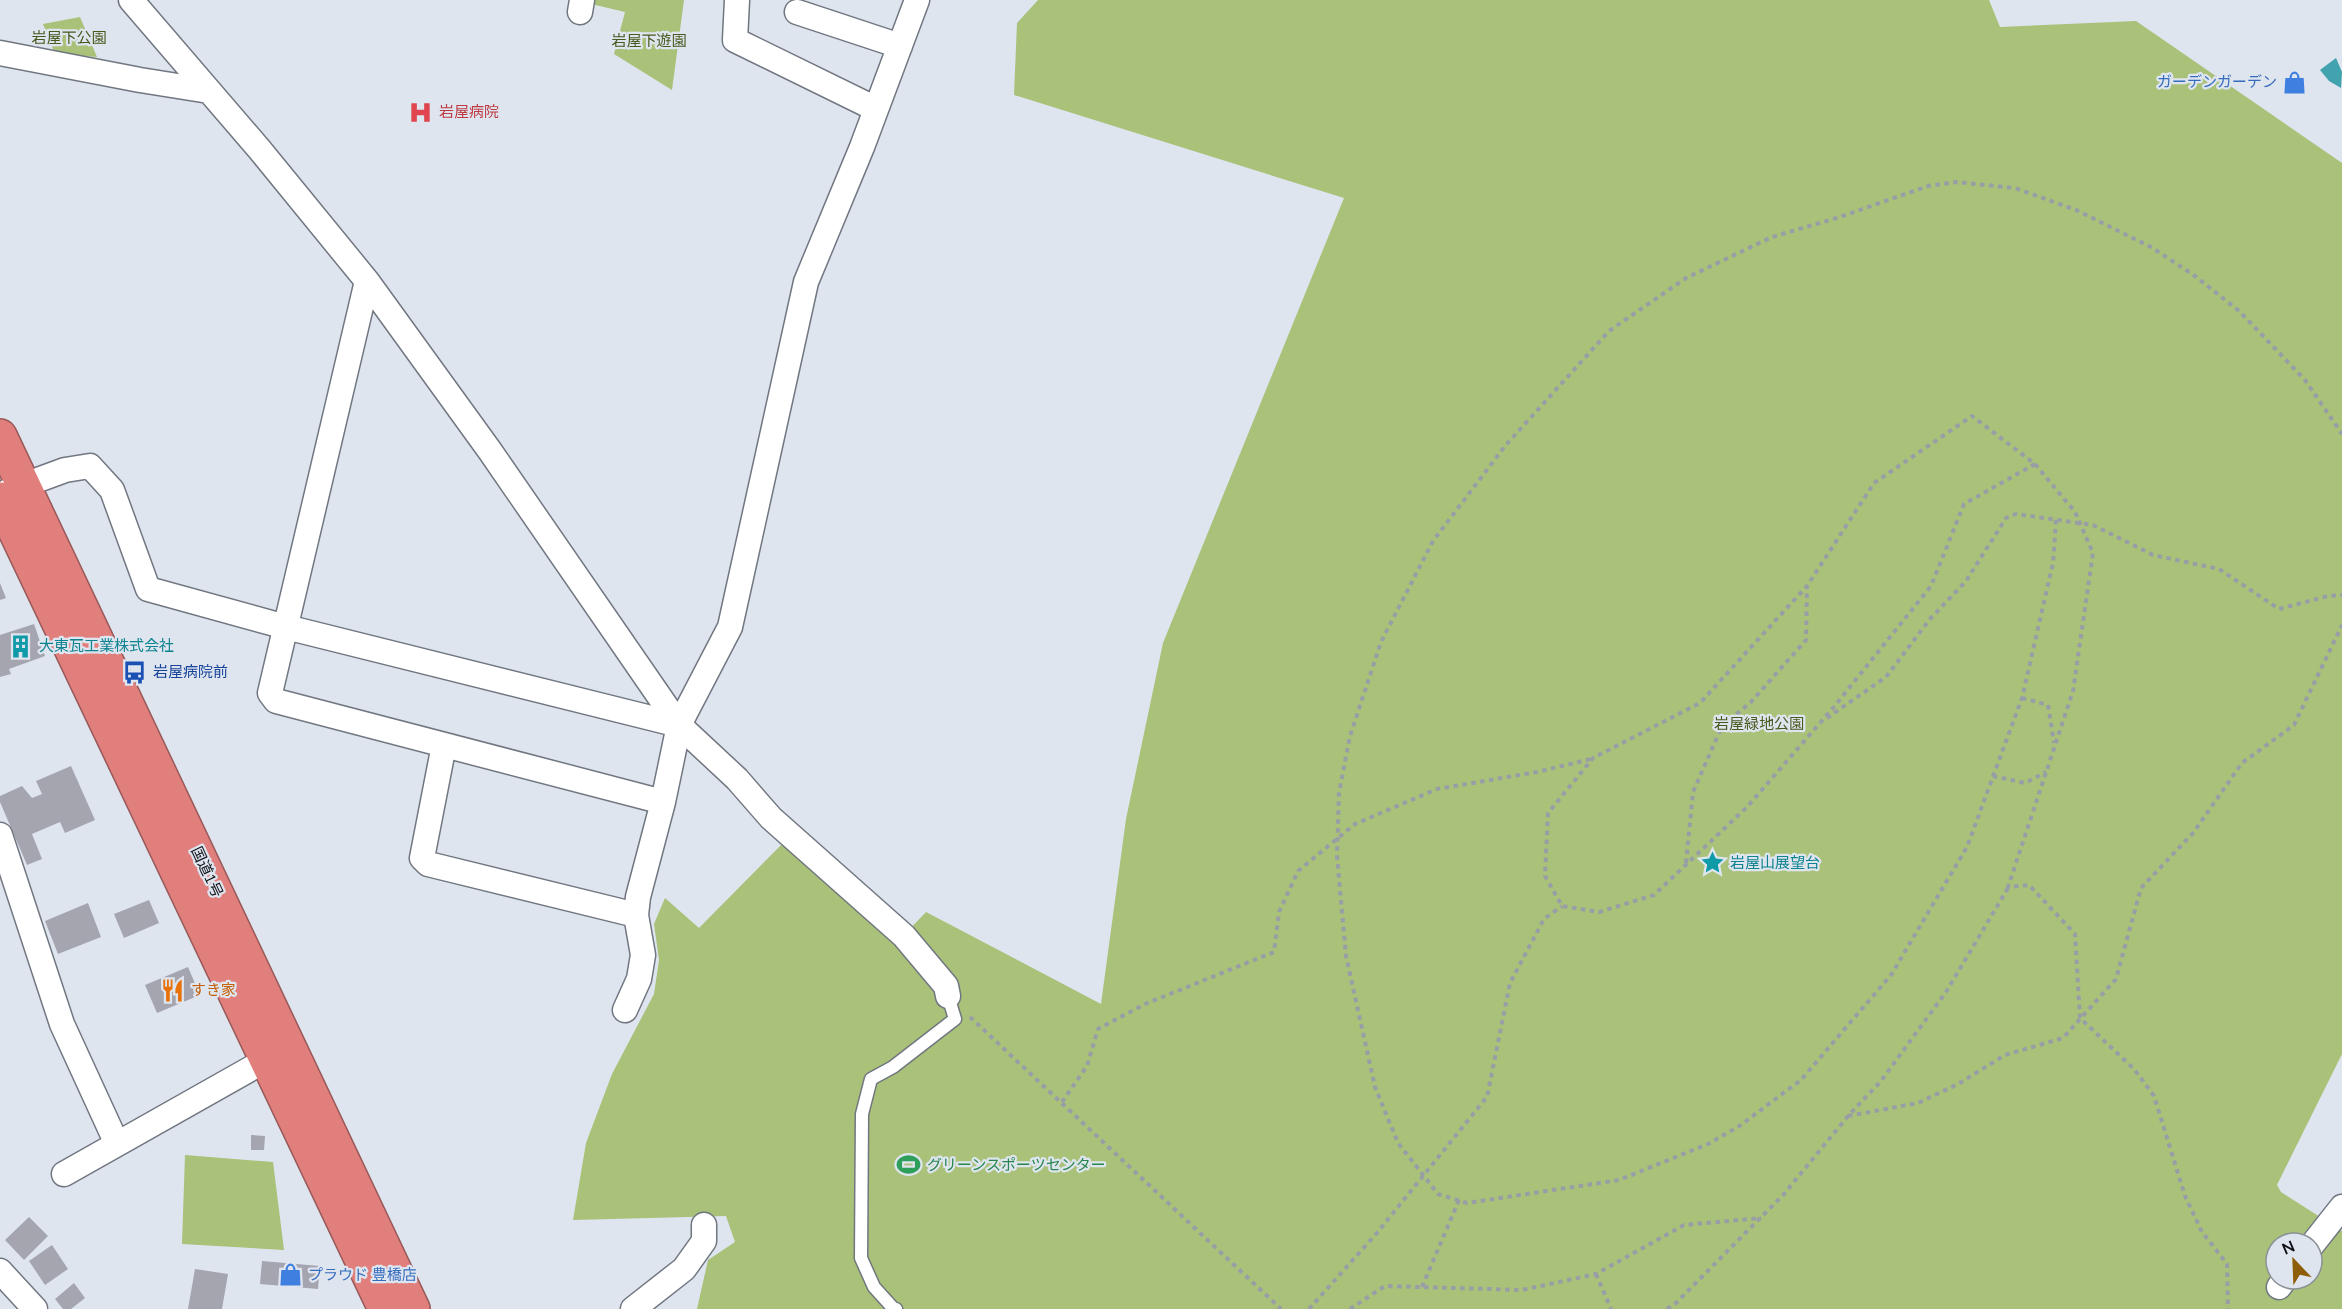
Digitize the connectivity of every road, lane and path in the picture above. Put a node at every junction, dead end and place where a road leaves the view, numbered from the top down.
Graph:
1 (131, 0) edge
2 (737, 0) edge
3 (917, 0) edge
4 (797, 12) dead end
5 (900, 46) junction
6 (0, 53) edge
7 (208, 91) junction
8 (876, 109) junction
9 (367, 281) junction
10 (2342, 434) edge
11 (0, 436) edge
12 (2035, 464) junction
13 (8, 493) edge
14 (2056, 520) junction
15 (2080, 523) junction
16 (1807, 586) junction
17 (2342, 595) edge
18 (2342, 625) edge
19 (286, 627) junction
20 (2022, 698) junction
21 (1820, 723) junction
22 (679, 725) junction
23 (444, 745) junction
24 (2055, 746) junction
25 (1593, 758) junction
26 (2046, 771) junction
27 (1994, 776) junction
28 (663, 802) junction
29 (0, 835) edge
30 (1337, 839) junction
31 (1686, 864) junction
32 (2032, 882) dead end
33 (2008, 887) junction
34 (1562, 906) junction
35 (636, 915) junction
36 (948, 996) junction
37 (625, 1010) dead end
38 (2080, 1018) junction
39 (266, 1060) junction
40 (1062, 1102) junction
41 (1848, 1116) junction
42 (117, 1144) junction
43 (64, 1174) dead end
44 (1422, 1174) junction
45 (1459, 1200) junction
46 (2342, 1207) edge
47 (1761, 1218) junction
48 (704, 1225) dead end
49 (2323, 1231) edge
50 (0, 1271) edge
51 (1596, 1274) junction
52 (1422, 1287) junction
53 (31, 1307) edge
54 (386, 1309) edge
55 (413, 1309) edge
56 (633, 1309) edge
57 (896, 1309) edge
58 (1281, 1309) edge
59 (1309, 1309) edge
60 (1350, 1309) edge
61 (1611, 1309) edge
62 (1667, 1309) edge
63 (2228, 1309) edge

1 - 7 street
2 - 8 street
3 - 5 street
4 - 5 street
5 - 8 street
6 - 7 street
7 - 9 street
8 - 22 street
9 - 19 street
9 - 22 street
10 - 30 path
11 - 13 highway, 国道1号
12 - 15 path
12 - 16 path
12 - 21 path
13 - 19 street
13 - 39 highway, 国道1号
13 - 55 highway, 国道1号
14 - 15 path
14 - 20 path
14 - 21 path
15 - 17 path
15 - 24 path
16 - 25 path
16 - 31 path
18 - 38 path
19 - 22 street
19 - 23 street
20 - 24 path
20 - 27 path
21 - 31 path
22 - 28 street
22 - 36 street
23 - 28 street
23 - 35 street
24 - 26 path
25 - 30 path
25 - 34 path
26 - 27 path
26 - 33 path
27 - 45 path
28 - 35 street
29 - 42 street
30 - 40 path
30 - 44 path
31 - 34 path
32 - 33 path
33 - 38 path
33 - 41 path
34 - 44 path
35 - 37 street
36 - 40 path
36 - 57 lane
38 - 41 path
38 - 63 path
39 - 42 street
39 - 54 highway, 国道1号
40 - 58 path
41 - 47 path
42 - 43 street
44 - 45 path
44 - 59 path
45 - 52 path
46 - 49 street
47 - 51 path
47 - 62 path
48 - 56 street
50 - 53 street
51 - 52 path
51 - 61 path
52 - 60 path

